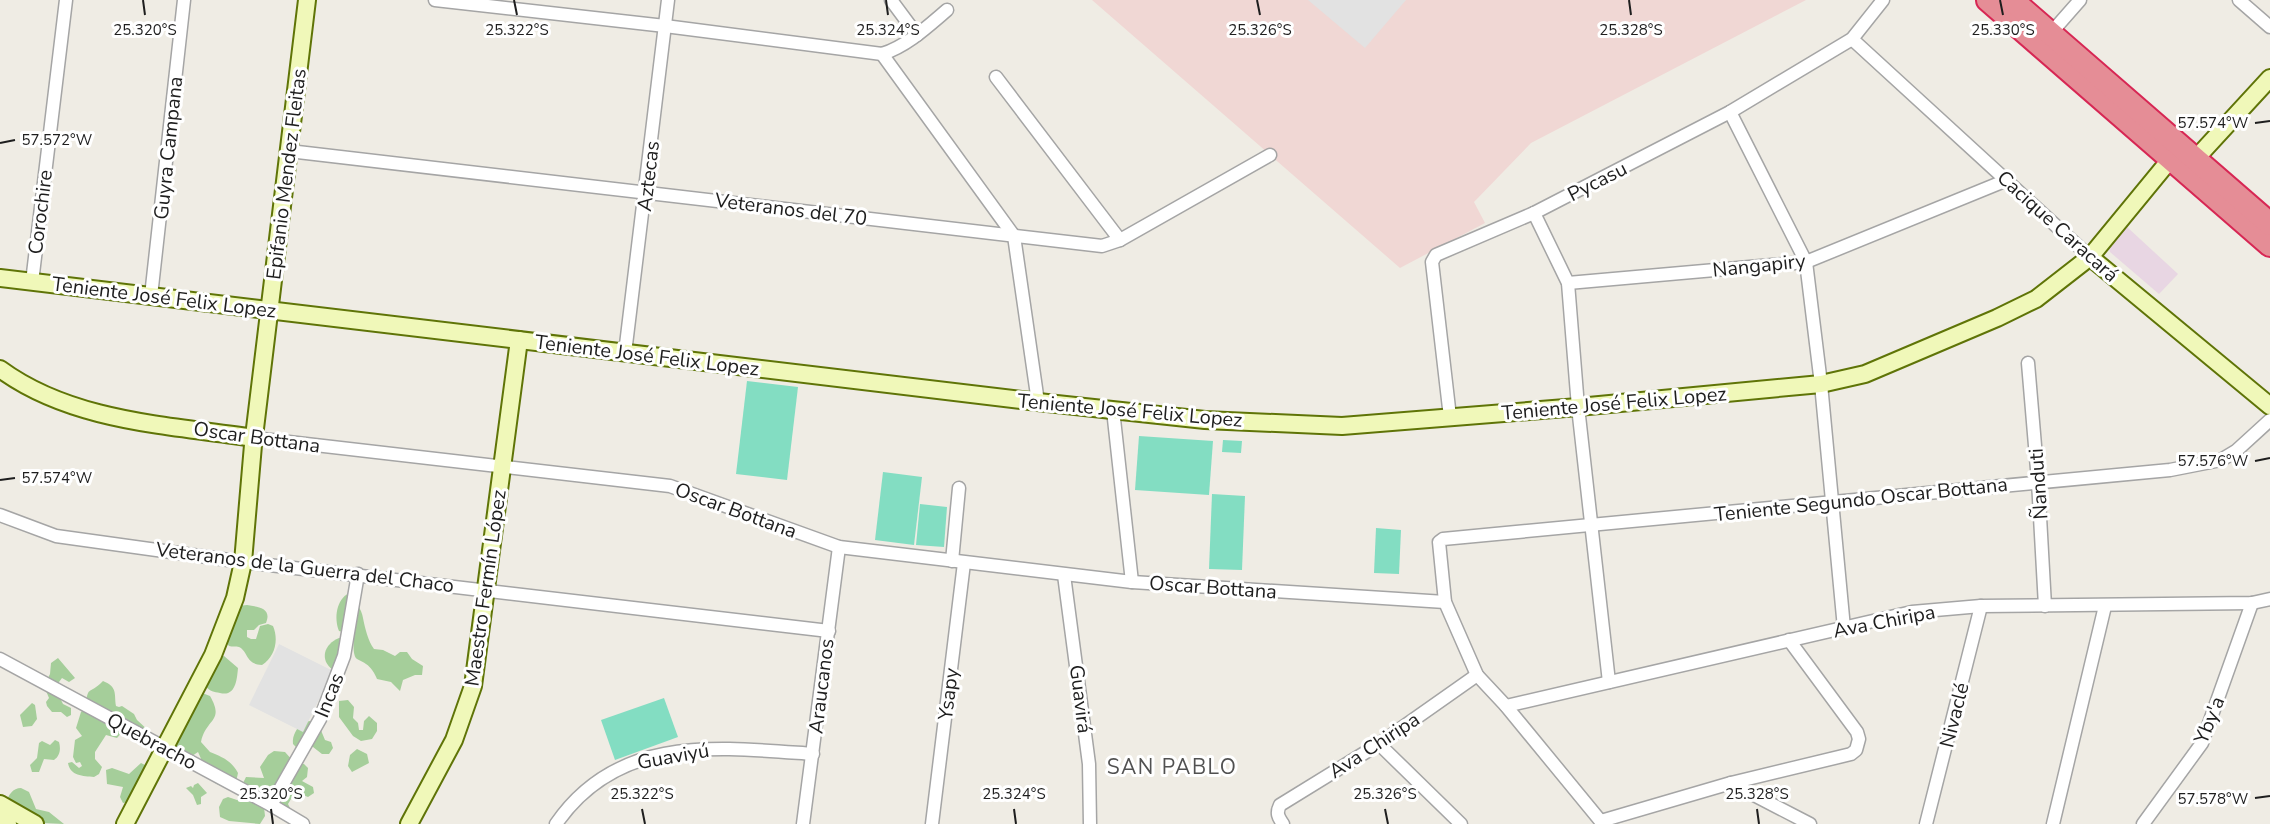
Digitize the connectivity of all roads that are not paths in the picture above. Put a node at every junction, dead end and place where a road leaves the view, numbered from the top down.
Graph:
1 (66, 0) edge
2 (184, 0) edge
3 (307, 0) edge
4 (435, 0) edge
5 (668, 0) edge
6 (891, 0) edge
7 (1883, 0) edge
8 (1988, 0) edge
9 (2080, 0) edge
10 (2239, 0) edge
11 (2012, 3) edge
12 (947, 10) dead end
13 (665, 26) junction
14 (2270, 27) edge
15 (2051, 33) junction
16 (917, 35) junction
17 (1852, 39) junction
18 (882, 54) junction
19 (996, 77) dead end
20 (2270, 78) edge
21 (1731, 112) junction
22 (289, 151) junction
23 (1270, 155) dead end
24 (2183, 159) junction
25 (2007, 180) junction
26 (646, 191) junction
27 (1534, 213) junction
28 (2270, 224) edge
29 (1014, 236) junction
30 (1120, 240) junction
31 (2270, 245) edge
32 (2090, 257) junction
33 (1806, 262) junction
34 (0, 278) edge
35 (32, 282) junction
36 (1568, 282) junction
37 (151, 296) junction
38 (269, 309) junction
39 (519, 340) junction
40 (625, 353) junction
41 (2028, 363) dead end
42 (0, 369) edge
43 (1821, 384) junction
44 (1038, 402) junction
45 (2270, 406) edge
46 (1578, 407) junction
47 (1113, 410) junction
48 (1450, 417) junction
49 (2270, 420) edge
50 (254, 438) junction
51 (502, 467) junction
52 (2038, 481) junction
53 (959, 488) dead end
54 (1832, 502) junction
55 (1, 518) edge
56 (1592, 524) junction
57 (839, 548) junction
58 (243, 562) junction
59 (958, 562) junction
60 (358, 574) junction
61 (1064, 575) junction
62 (1132, 582) junction
63 (487, 589) junction
64 (2270, 599) edge
65 (1445, 602) junction
66 (2252, 603) junction
67 (1981, 606) junction
68 (2045, 606) junction
69 (2105, 606) junction
70 (1844, 628) junction
71 (829, 631) junction
72 (1789, 640) junction
73 (0, 659) edge
74 (1477, 675) junction
75 (1609, 682) junction
76 (1506, 706) junction
77 (1379, 744) junction
78 (163, 748) junction
79 (813, 754) junction
80 (1731, 783) junction
81 (0, 804) edge
82 (271, 805) junction
83 (0, 819) edge
84 (1280, 821) edge
85 (1602, 823) edge
86 (9, 824) edge
87 (35, 824) edge
88 (125, 824) edge
89 (303, 824) edge
90 (409, 824) edge
91 (556, 824) edge
92 (803, 824) edge
93 (932, 824) edge
94 (1090, 824) edge
95 (1461, 824) edge
96 (1810, 824) edge
97 (1926, 824) edge
98 (2054, 824) edge
99 (2144, 824) edge

1 - 35 street, Corochire
2 - 37 street, Guyra Campana
3 - 22 main road, Epifanio Mendez Fleitas
4 - 13 street
5 - 13 street, Aztecas
6 - 16 street
7 - 17 street, Pycasu
8 - 24 highway
9 - 15 street
10 - 14 street
11 - 15 highway
12 - 16 street
13 - 18 street
13 - 26 street, Aztecas
15 - 24 highway
16 - 18 street
17 - 21 street, Pycasu
17 - 25 street, Cacique Caracará
18 - 29 street
19 - 30 street
20 - 24 main road, Teniente José Felix Lopez
21 - 27 street, Pycasu
21 - 33 street
22 - 26 street, Veteranos del 70
22 - 38 main road, Epifanio Mendez Fleitas
23 - 30 street, Veteranos del 70
24 - 28 highway
24 - 31 highway
24 - 32 main road, Teniente José Felix Lopez
25 - 32 street, Cacique Caracará
25 - 33 street, Nangapiry
26 - 29 street, Veteranos del 70
26 - 40 street, Aztecas
27 - 36 street
27 - 48 street, Pycasu
29 - 30 street, Veteranos del 70
29 - 44 street
32 - 43 main road, Teniente José Felix Lopez
32 - 45 main road, Cacique Caracará
33 - 36 street, Nangapiry
33 - 43 street
34 - 35 main road, Teniente José Felix Lopez
35 - 37 main road, Teniente José Felix Lopez
36 - 46 street
37 - 38 main road, Teniente José Felix Lopez
38 - 39 main road, Teniente José Felix Lopez
38 - 50 main road, Epifanio Mendez Fleitas
39 - 40 main road, Teniente José Felix Lopez
39 - 51 main road, Maestro Fermín López
40 - 44 main road, Teniente José Felix Lopez
41 - 52 street, Ñanduti
42 - 50 main road, Oscar Bottana
43 - 46 main road, Teniente José Felix Lopez
43 - 54 street
44 - 47 main road, Teniente José Felix Lopez
46 - 48 main road, Teniente José Felix Lopez
46 - 56 street
47 - 48 main road, Teniente José Felix Lopez
47 - 62 street
49 - 52 street, Teniente Segundo Oscar Bottana
50 - 51 street, Oscar Bottana
50 - 58 main road, Epifanio Mendez Fleitas
51 - 57 street, Oscar Bottana
51 - 63 main road, Maestro Fermín López
52 - 54 street, Teniente Segundo Oscar Bottana
52 - 68 street, Ñanduti
53 - 59 street, Ysapy
54 - 56 street, Teniente Segundo Oscar Bottana
54 - 70 street
55 - 58 street, Veteranos de la Guerra del Chaco
56 - 65 street, Teniente Segundo Oscar Bottana
56 - 75 street
57 - 59 street, Oscar Bottana
57 - 71 street, Araucanos
58 - 60 street, Veteranos de la Guerra del Chaco
58 - 78 main road, Epifanio Mendez Fleitas
59 - 61 street, Oscar Bottana
59 - 93 street, Ysapy
60 - 63 street, Veteranos de la Guerra del Chaco
60 - 82 street, Incas
61 - 62 street, Oscar Bottana
61 - 94 street, Guavirá
62 - 65 street, Oscar Bottana
63 - 71 street, Veteranos de la Guerra del Chaco
63 - 90 main road, Maestro Fermín López
64 - 66 street, Ava Chiripa
65 - 74 street
66 - 69 street, Ava Chiripa
66 - 99 street, Yby'a
67 - 68 street, Ava Chiripa
67 - 70 street, Ava Chiripa
67 - 97 street, Nivaclé
68 - 69 street, Ava Chiripa
69 - 98 street
70 - 72 street, Ava Chiripa
71 - 79 street, Araucanos
72 - 75 street, Ava Chiripa
72 - 80 street
73 - 78 street, Quebracho
74 - 76 street
74 - 77 street, Ava Chiripa
75 - 76 street, Ava Chiripa
76 - 85 street
77 - 84 street, Ava Chiripa
77 - 95 street
78 - 82 street, Quebracho
78 - 88 main road, Epifanio Mendez Fleitas
79 - 91 street, Guaviyú
79 - 92 street, Araucanos
80 - 85 street
80 - 96 street
81 - 87 main road
82 - 89 street, Quebracho
83 - 86 main road

